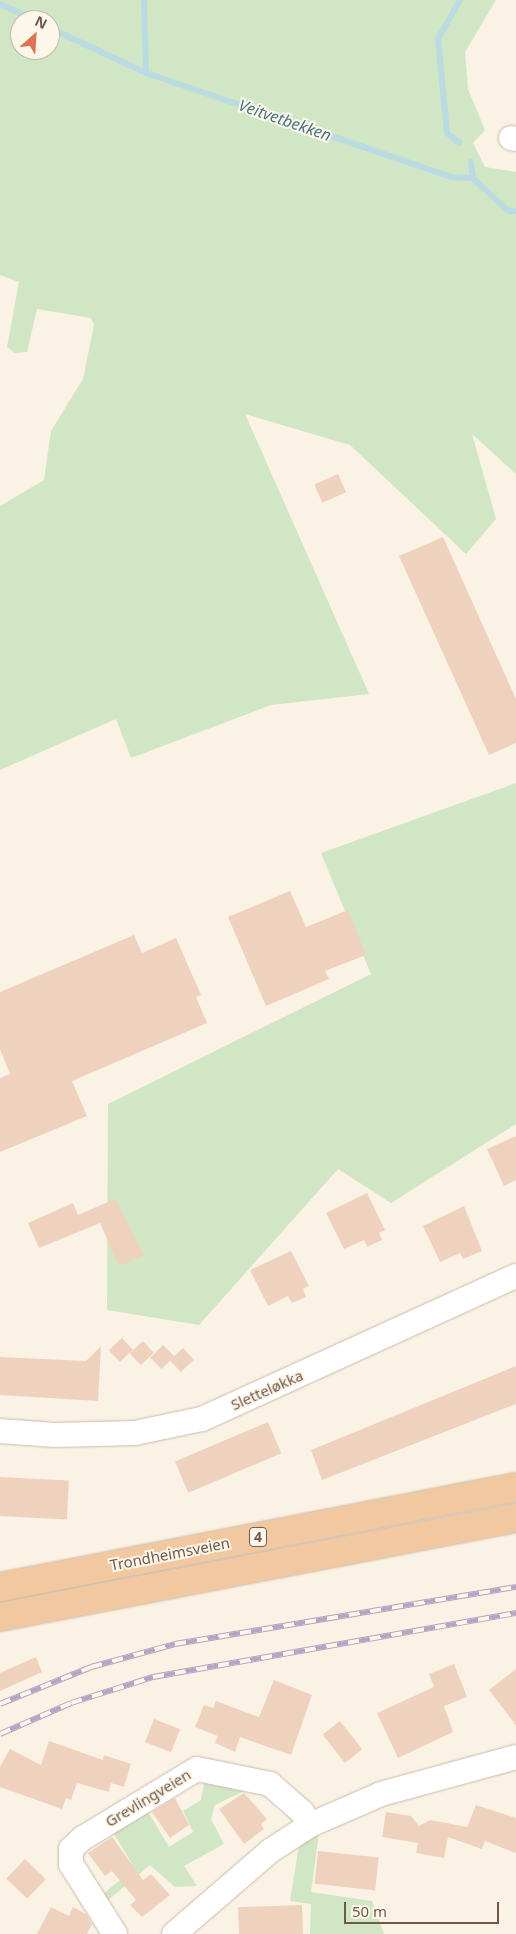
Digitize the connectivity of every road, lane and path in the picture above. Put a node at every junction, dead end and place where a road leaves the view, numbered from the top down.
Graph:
1 (516, 1276) edge
2 (0, 1431) edge
3 (516, 1487) edge
4 (516, 1518) edge
5 (0, 1587) edge
6 (0, 1617) edge
7 (516, 1757) edge
8 (310, 1825) junction
9 (115, 1934) edge
10 (174, 1934) edge

1 - 2 street, Sletteløkka
3 - 5 highway, Trondheimsveien / 4
4 - 6 highway, Trondheimsveien / 4
7 - 8 street
8 - 9 street, Grevlingveien
8 - 10 street

